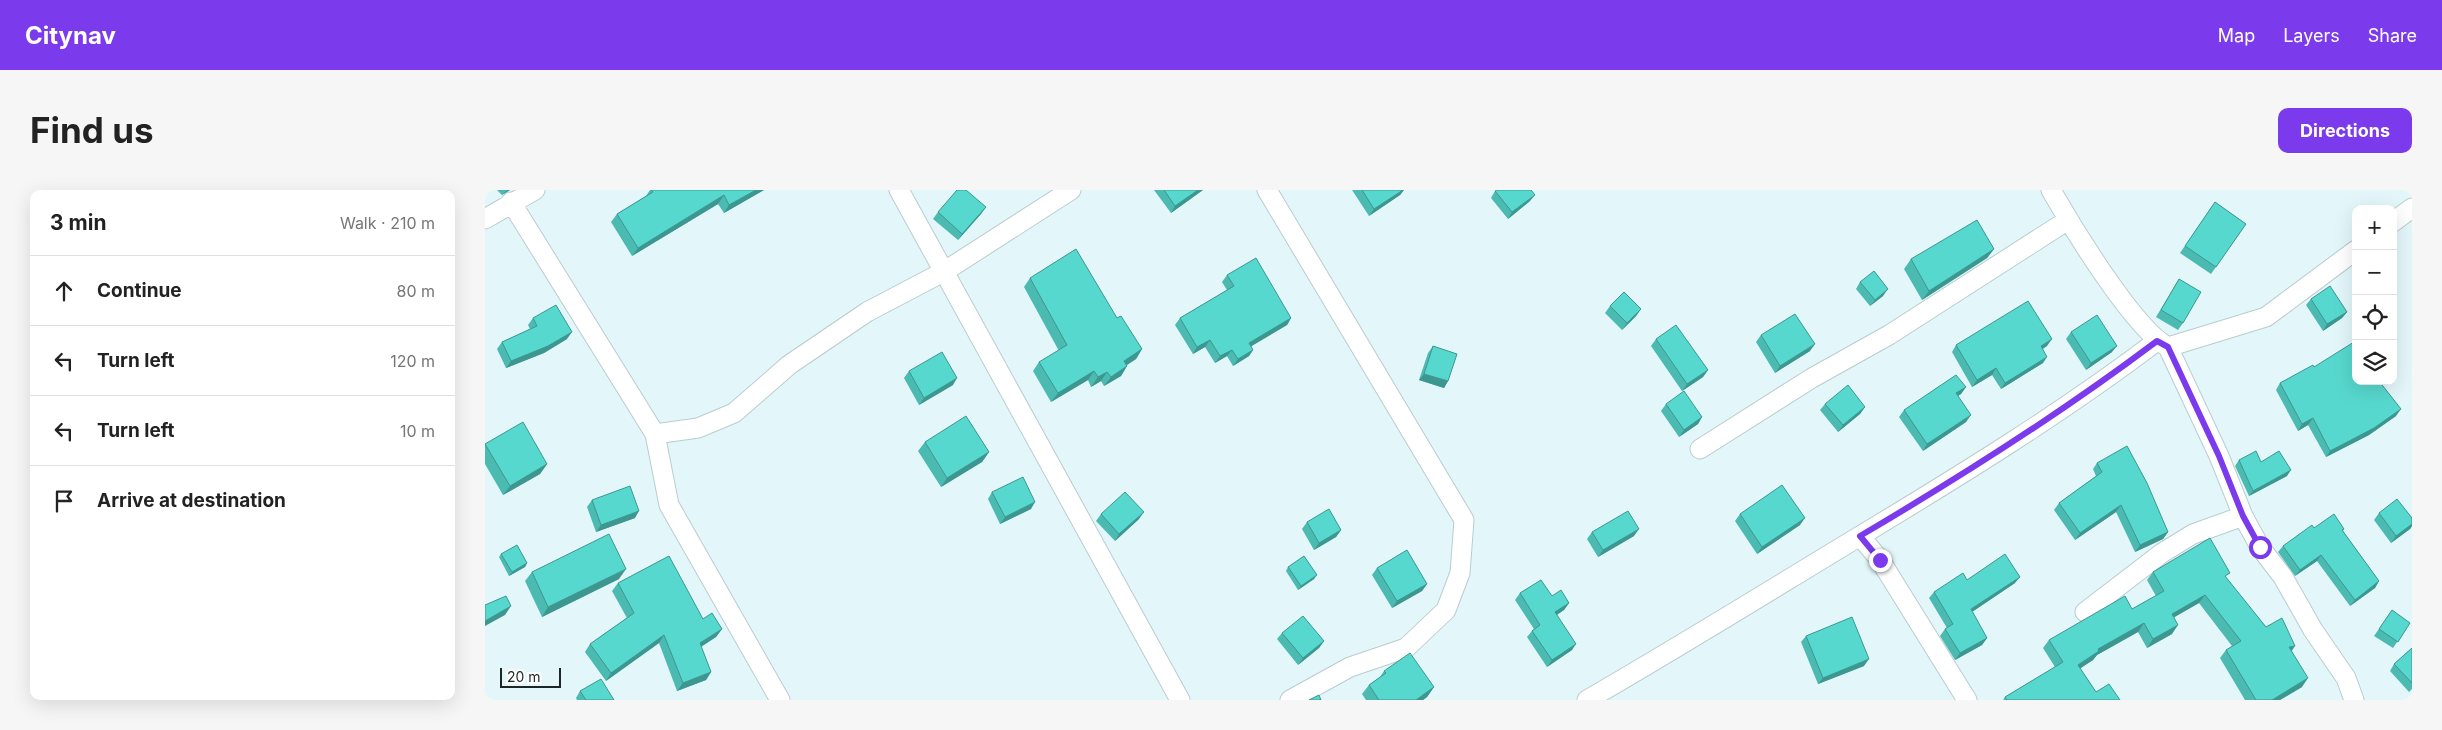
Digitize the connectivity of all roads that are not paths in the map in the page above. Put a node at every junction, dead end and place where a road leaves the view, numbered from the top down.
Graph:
1 (535, 190) edge
2 (899, 190) edge
3 (1071, 190) edge
4 (1267, 190) edge
5 (2051, 190) edge
6 (511, 202) junction
7 (2412, 208) edge
8 (485, 219) edge
9 (2397, 219) edge
10 (2068, 220) junction
11 (2352, 253) edge
12 (945, 271) junction
13 (2163, 344) junction
14 (655, 434) junction
15 (1700, 449) dead end
16 (2243, 516) junction
17 (1860, 536) junction
18 (2085, 612) dead end
19 (780, 700) edge
20 (1180, 700) edge
21 (1290, 700) edge
22 (1587, 700) edge
23 (1967, 700) edge
24 (2354, 700) edge

1 - 6 street
2 - 12 street
3 - 12 street
4 - 21 street
5 - 10 street
6 - 8 street
6 - 14 street
7 - 9 street
10 - 13 street
10 - 15 street
11 - 13 street
12 - 14 street
12 - 20 street
13 - 16 street
13 - 17 street
14 - 19 street
16 - 18 street
16 - 24 street
17 - 22 street
17 - 23 street

